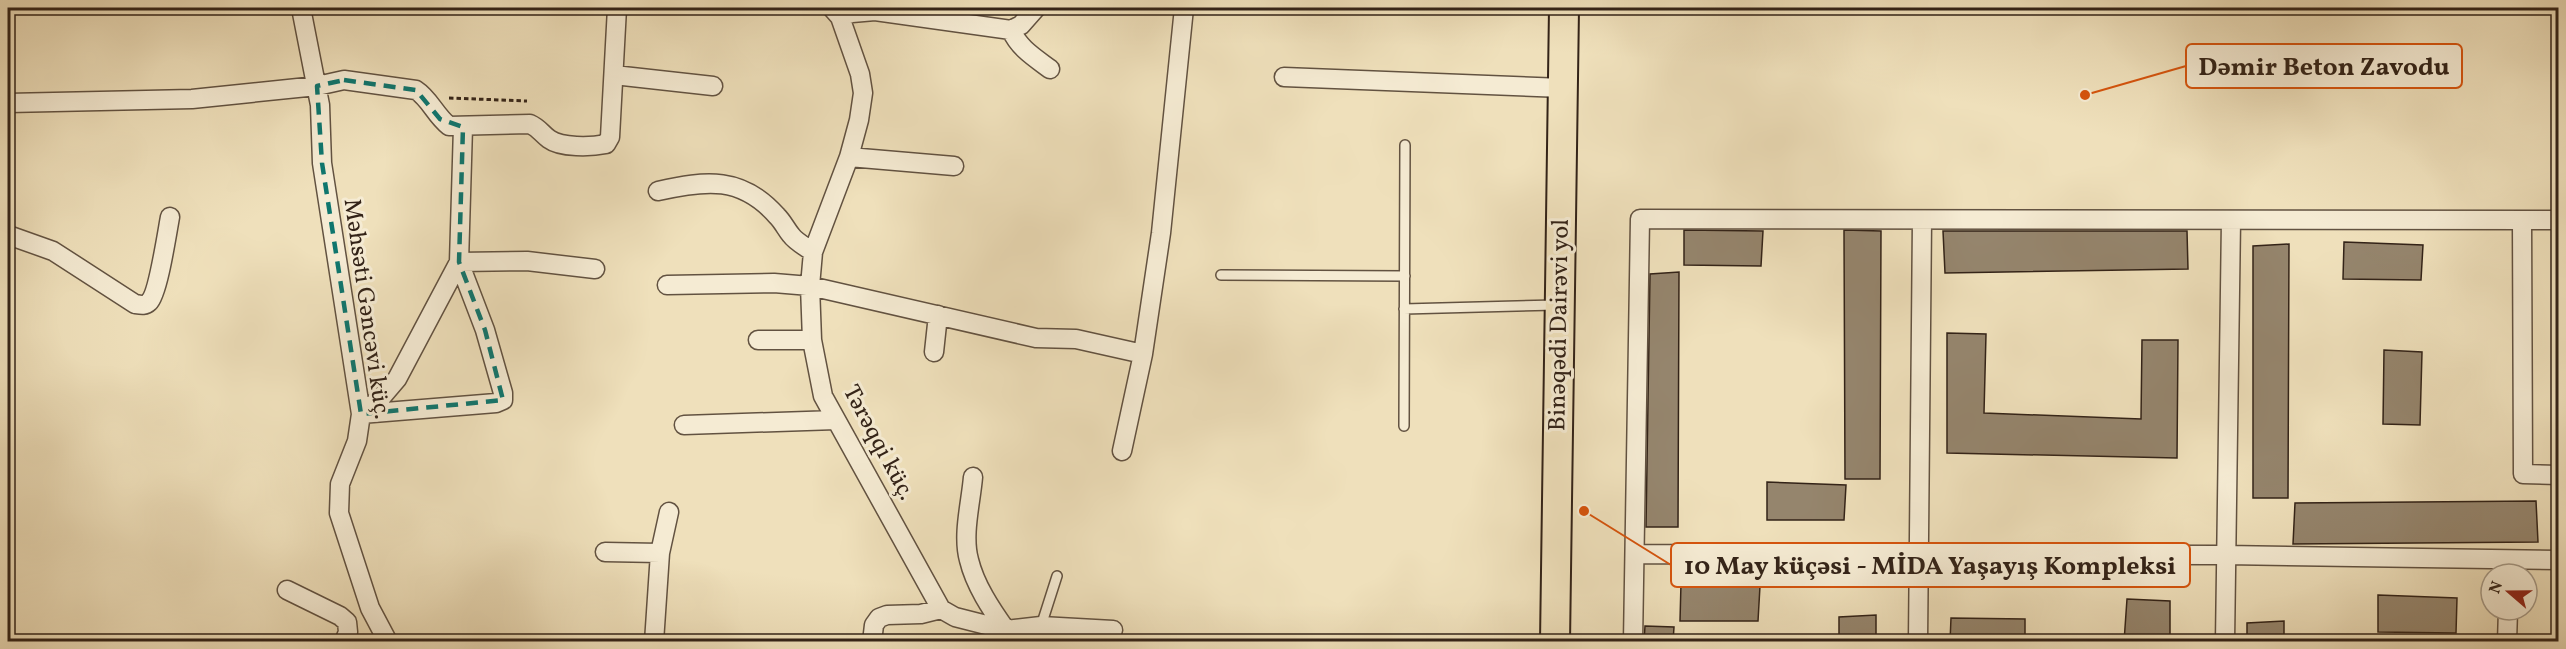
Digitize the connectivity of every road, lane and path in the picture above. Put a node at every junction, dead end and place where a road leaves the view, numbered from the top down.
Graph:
1 (301, 8) edge
2 (617, 8) edge
3 (1036, 8) edge
4 (1184, 8) edge
5 (1564, 8) edge
6 (836, 12) edge
7 (1011, 30) junction
8 (1050, 69) dead end
9 (614, 75) junction
10 (1284, 77) dead end
11 (316, 86) junction
12 (713, 86) dead end
13 (1563, 88) junction
14 (527, 102) dead end
15 (8, 103) edge
16 (431, 105) junction
17 (463, 127) junction
18 (1405, 145) dead end
19 (849, 157) junction
20 (954, 166) dead end
21 (658, 191) dead end
22 (170, 217) dead end
23 (1923, 220) junction
24 (2231, 220) junction
25 (2523, 220) junction
26 (2559, 220) edge
27 (8, 235) edge
28 (813, 252) junction
29 (459, 262) junction
30 (595, 269) dead end
31 (1221, 275) dead end
32 (1405, 276) junction
33 (667, 285) dead end
34 (810, 285) junction
35 (1562, 304) junction
36 (1404, 309) junction
37 (938, 315) junction
38 (758, 340) dead end
39 (812, 340) junction
40 (934, 352) dead end
41 (1143, 354) junction
42 (361, 414) junction
43 (836, 420) junction
44 (684, 425) dead end
45 (1404, 426) dead end
46 (1122, 451) dead end
47 (2559, 475) edge
48 (973, 477) dead end
49 (669, 512) dead end
50 (605, 552) dead end
51 (660, 553) junction
52 (1635, 554) junction
53 (1920, 555) junction
54 (2226, 555) junction
55 (2559, 560) edge
56 (2539, 562) edge
57 (2479, 565) edge
58 (1057, 576) dead end
59 (287, 590) dead end
60 (941, 609) junction
61 (2508, 622) edge
62 (1041, 626) junction
63 (1113, 630) dead end
64 (1006, 636) edge
65 (344, 642) edge
66 (388, 642) edge
67 (654, 642) edge
68 (872, 642) edge
69 (1555, 642) edge
70 (1633, 642) edge
71 (1918, 642) edge
72 (2225, 642) edge
73 (2507, 642) edge

1 - 11 street, Məhsəti Gəncəvi küç.
2 - 9 street
3 - 7 street
4 - 41 street
5 - 13 main road, Binəqədi Dairəvi yol
6 - 7 street
6 - 19 street, Tərəqqi küç.
7 - 8 street
9 - 12 street
9 - 17 street
10 - 13 street
11 - 15 street
11 - 16 street
11 - 42 street, Məhsəti Gəncəvi küç.
13 - 35 main road, Binəqədi Dairəvi yol
14 - 16 path
16 - 17 street
17 - 29 street
18 - 32 lane
19 - 20 street
19 - 28 street, Tərəqqi küç.
21 - 28 street
22 - 27 street
23 - 24 street
23 - 52 street
23 - 53 street
24 - 25 street
24 - 54 street
25 - 26 street
25 - 47 street
28 - 34 street, Tərəqqi küç.
29 - 30 street
29 - 42 street
29 - 42 street
31 - 32 lane
32 - 36 lane
33 - 34 street
34 - 37 street
34 - 39 street, Tərəqqi küç.
35 - 36 lane
35 - 69 main road, Binəqədi Dairəvi yol
36 - 45 lane
37 - 40 street
37 - 41 street
38 - 39 street
39 - 43 street, Tərəqqi küç.
41 - 46 street
42 - 66 street, Məhsəti Gəncəvi küç.
43 - 44 street
43 - 60 street, Tərəqqi küç.
48 - 64 street
49 - 51 street
50 - 51 street
51 - 67 street
52 - 53 street
52 - 70 street
53 - 54 street
53 - 71 street
54 - 57 street
54 - 72 street
55 - 56 street
58 - 62 lane
59 - 65 street
60 - 64 street
60 - 68 street
61 - 73 street
62 - 63 street
62 - 64 street

